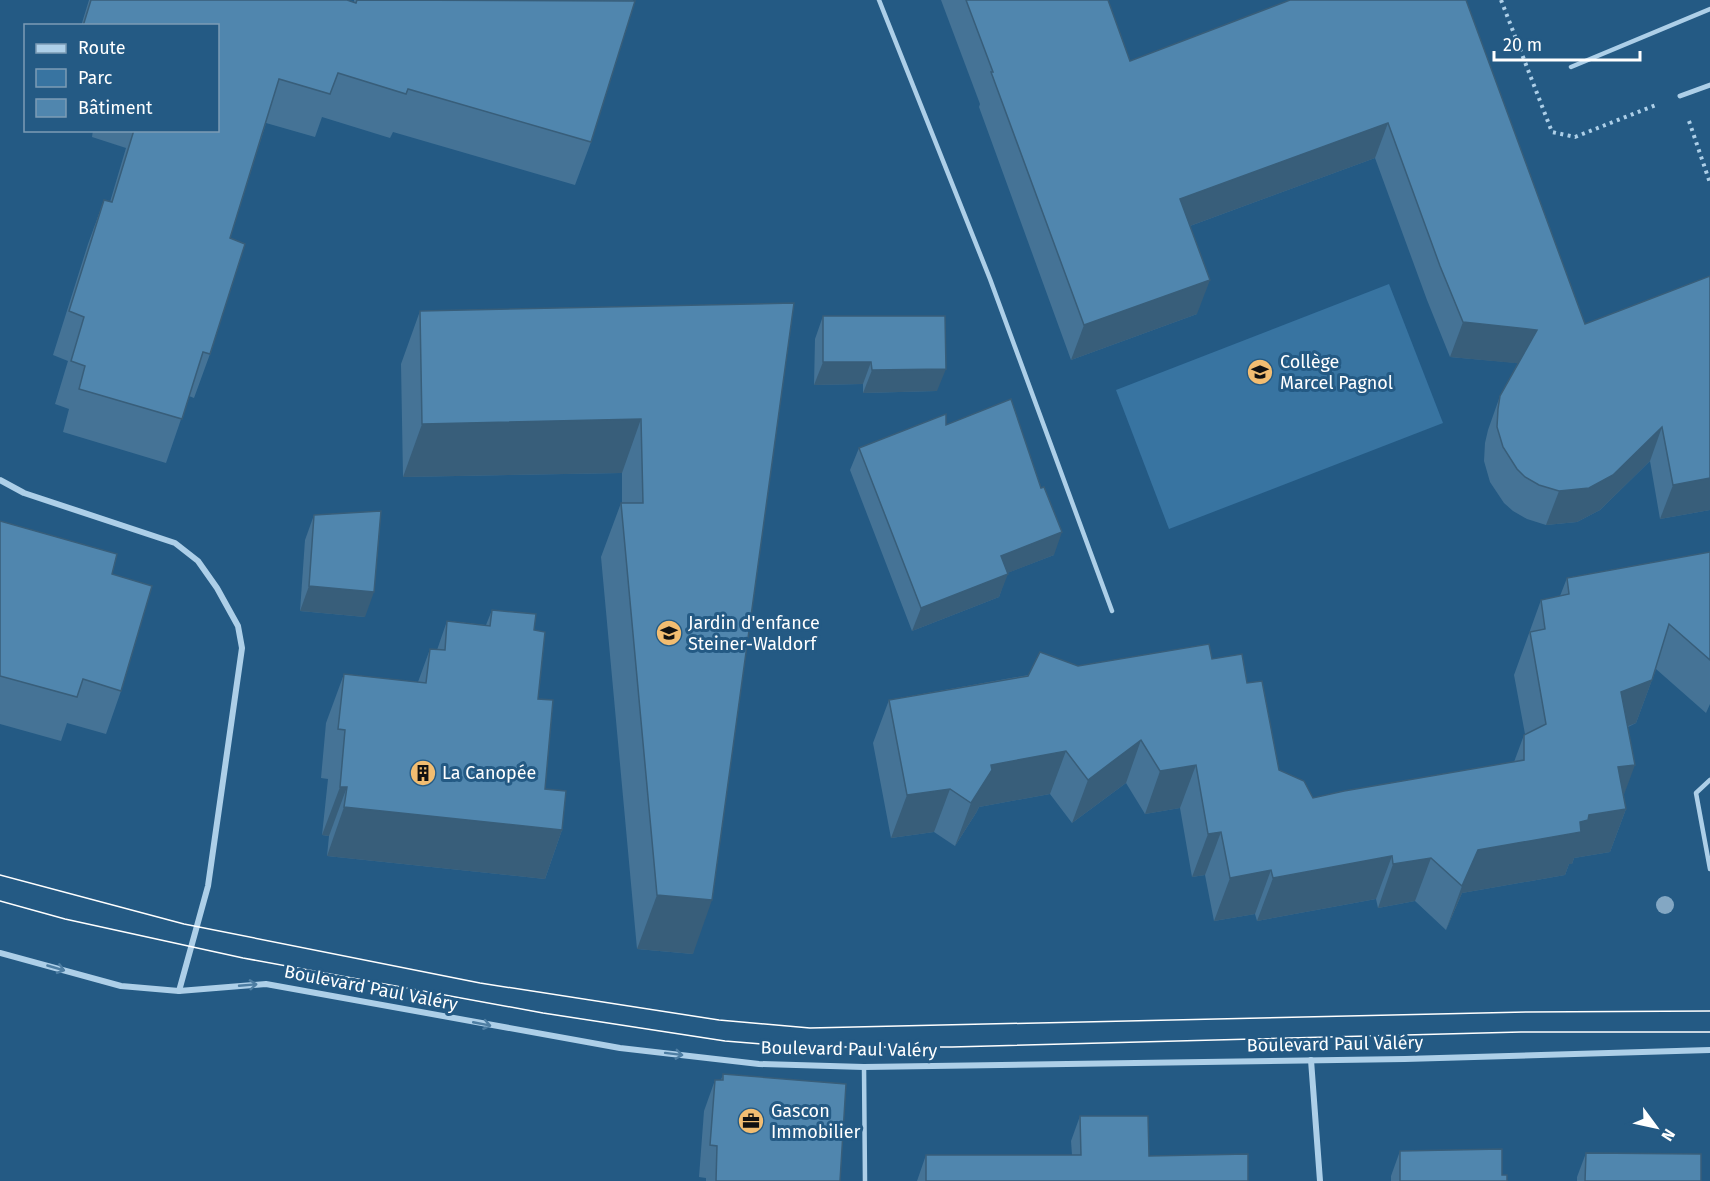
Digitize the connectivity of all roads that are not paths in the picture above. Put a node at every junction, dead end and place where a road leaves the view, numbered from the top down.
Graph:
1 (879, 0) edge
2 (1710, 9) edge
3 (1571, 67) dead end
4 (1710, 85) edge
5 (1680, 96) road end
6 (0, 480) edge
7 (1112, 611) dead end
8 (1710, 780) edge
9 (1710, 869) edge
10 (0, 952) edge
11 (179, 991) junction
12 (1710, 1050) edge
13 (1311, 1060) junction
14 (864, 1067) junction
15 (865, 1181) edge
16 (1320, 1181) edge

1 - 7 lane
2 - 3 lane
4 - 5 street
6 - 11 street
8 - 9 lane
10 -> 11 street, Boulevard Paul Valéry
11 -> 14 street, Boulevard Paul Valéry
12 - 13 street, Boulevard Paul Valéry
13 - 14 street, Boulevard Paul Valéry
13 - 16 street
14 - 15 lane

